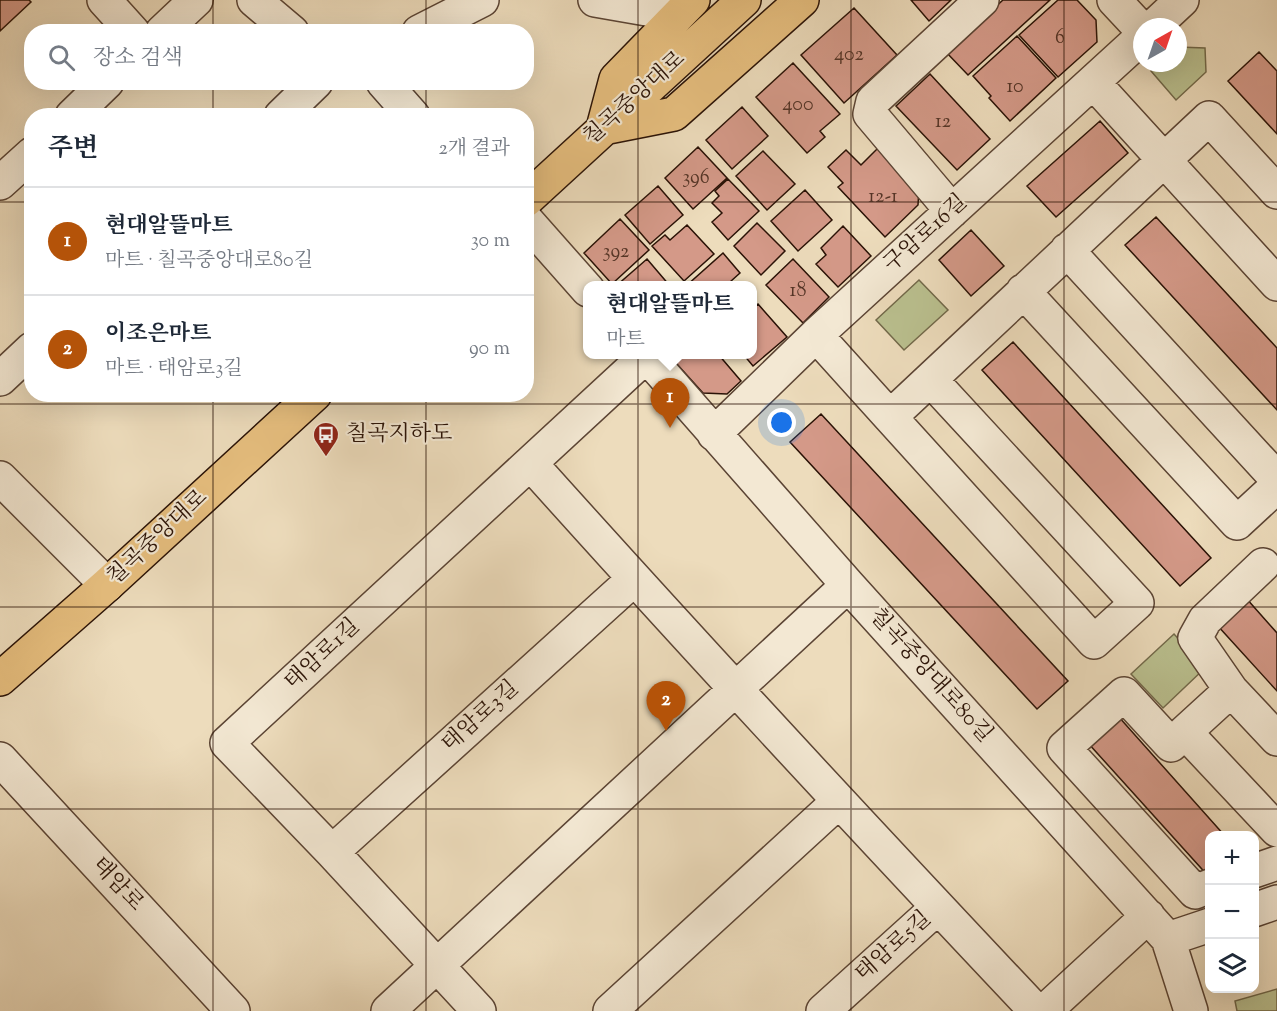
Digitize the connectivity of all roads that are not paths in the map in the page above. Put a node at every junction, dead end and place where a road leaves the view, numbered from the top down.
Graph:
1 (104, 0) edge
2 (196, 0) edge
3 (254, 0) edge
4 (482, 0) edge
5 (595, 0) edge
6 (744, 0) edge
7 (802, 0) edge
8 (982, 0) edge
9 (1114, 0) edge
10 (1182, 0) edge
11 (670, 8) edge
12 (1163, 18) edge
13 (1133, 20) edge
14 (126, 24) edge
15 (170, 24) edge
16 (282, 24) edge
17 (434, 24) edge
18 (1133, 45) edge
19 (1093, 82) junction
20 (99, 90) edge
21 (308, 90) edge
22 (390, 90) edge
23 (80, 108) edge
24 (289, 108) edge
25 (406, 108) edge
26 (603, 128) junction
27 (24, 161) edge
28 (1164, 162) junction
29 (0, 183) edge
30 (1277, 192) edge
31 (534, 193) edge
32 (952, 211) junction
33 (534, 229) edge
34 (1067, 250) junction
35 (583, 284) edge
36 (1277, 284) edge
37 (1023, 291) junction
38 (816, 335) junction
39 (24, 356) edge
40 (642, 359) edge
41 (649, 359) edge
42 (0, 379) edge
43 (931, 380) junction
44 (306, 402) edge
45 (890, 417) junction
46 (714, 434) junction
47 (531, 464) junction
48 (0, 478) edge
49 (1277, 478) edge
50 (1277, 486) edge
51 (1272, 566) edge
52 (634, 579) junction
53 (107, 585) junction
54 (848, 585) junction
55 (0, 679) edge
56 (736, 689) junction
57 (1231, 690) junction
58 (1185, 732) junction
59 (1277, 739) edge
60 (0, 759) edge
61 (839, 801) junction
62 (1277, 830) edge
63 (332, 852) junction
64 (1277, 863) edge
65 (1259, 869) edge
66 (1205, 888) edge
67 (1277, 902) edge
68 (938, 907) junction
69 (1259, 908) edge
70 (1205, 925) edge
71 (1158, 928) junction
72 (437, 966) junction
73 (233, 1011) edge
74 (388, 1011) edge
75 (479, 1011) edge
76 (610, 1011) edge
77 (823, 1011) edge
78 (1036, 1011) edge
79 (1045, 1011) edge
80 (1191, 1011) edge

1 - 14 street
2 - 15 street
3 - 16 street
4 - 17 street
5 - 11 street
6 - 26 main road, 칠곡중앙대로
7 - 26 main road
8 - 32 street
9 - 13 street
10 - 12 street
11 - 26 main road
18 - 19 street, 구암로16길
19 - 28 street
19 - 32 street, 구암로16길
20 - 23 street
21 - 24 street
22 - 25 street
26 - 31 main road, 칠곡중앙대로
27 - 29 street
28 - 30 street
28 - 34 street
28 - 36 street
32 - 38 street, 구암로16길
33 - 35 street
34 - 37 street
34 - 49 street
37 - 43 street
37 - 50 street
38 - 45 street
38 - 46 street, 구암로16길
39 - 42 street
40 - 47 street, 태암로1길
41 - 46 street, 칠곡중앙대로80길
43 - 45 street
43 - 45 street
44 - 53 main road, 칠곡중앙대로
46 - 54 street, 칠곡중앙대로80길
47 - 52 street
47 - 63 street, 태암로1길
48 - 53 street
51 - 57 street
52 - 56 street
52 - 63 street, 태암로3길
53 - 55 main road, 칠곡중앙대로
54 - 56 street
54 - 71 street, 칠곡중앙대로80길
56 - 61 street
56 - 72 street
57 - 58 street
57 - 59 street
58 - 62 street
58 - 66 street
60 - 73 street, 태암로
61 - 68 street, 태암로5길
61 - 76 street
63 - 72 street
64 - 65 street
67 - 69 street
68 - 77 street, 태암로5길
68 - 78 street, 태암로5길
70 - 71 street
71 - 79 street
71 - 80 street, 칠곡중앙대로80길
72 - 74 street
72 - 75 street

